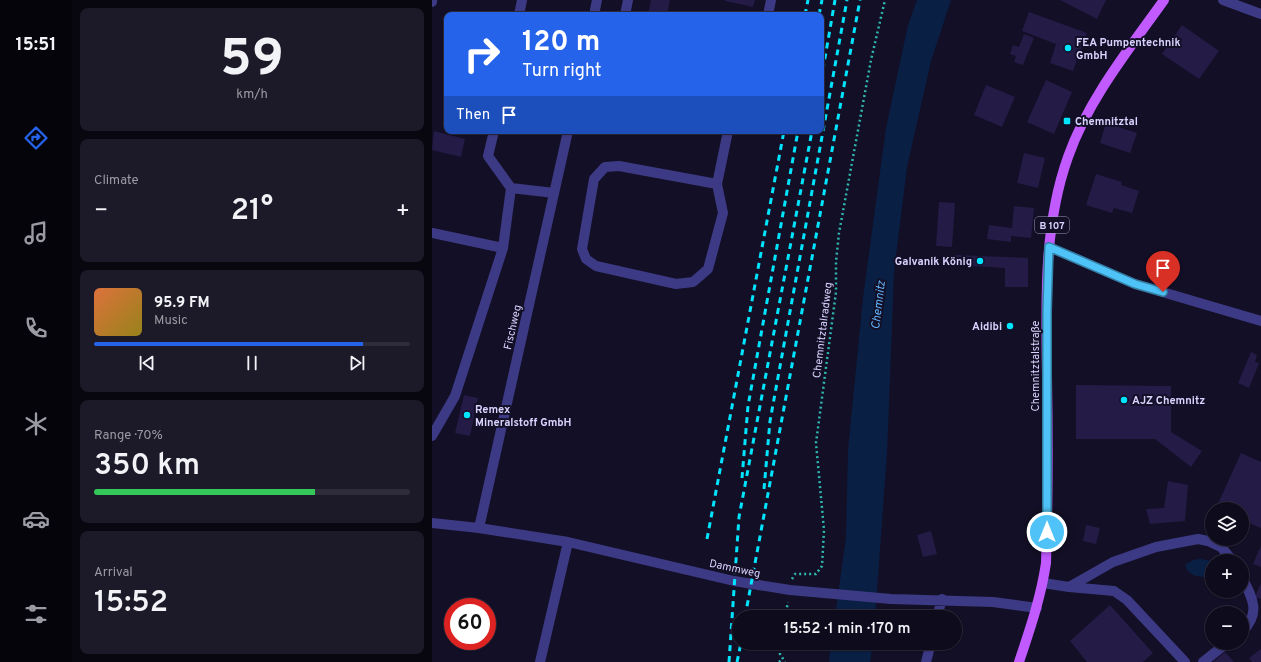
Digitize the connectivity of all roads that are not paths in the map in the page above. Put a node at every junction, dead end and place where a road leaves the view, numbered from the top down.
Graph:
1 (522, 0) edge
2 (597, 0) edge
3 (628, 0) edge
4 (771, 0) edge
5 (1164, 0) edge
6 (1223, 0) edge
7 (520, 12) edge
8 (595, 12) edge
9 (626, 12) edge
10 (769, 12) edge
11 (1261, 14) edge
12 (493, 134) edge
13 (567, 134) edge
14 (727, 134) edge
15 (716, 184) junction
16 (511, 188) junction
17 (554, 193) junction
18 (432, 233) edge
19 (1049, 247) junction
20 (502, 248) junction
21 (1261, 321) edge
22 (432, 436) edge
23 (432, 523) edge
24 (479, 528) junction
25 (568, 542) junction
26 (1226, 554) edge
27 (1043, 582) junction
28 (1069, 587) junction
29 (1249, 590) edge
30 (942, 599) junction
31 (1037, 608) junction
32 (939, 610) edge
33 (1249, 625) edge
34 (929, 650) edge
35 (1218, 650) edge
36 (540, 662) edge
37 (926, 662) edge
38 (1019, 662) edge
39 (1185, 662) edge
40 (1203, 662) edge

1 - 7 street
2 - 8 street
3 - 9 street
4 - 10 street
5 - 19 main road, Chemnitztalstraße / B 107
6 - 11 street
12 - 16 street
13 - 17 street, Fischweg
14 - 15 street
15 - 15 street
16 - 17 street
16 - 20 street
17 - 24 street, Fischweg
18 - 20 street
19 - 21 street
19 - 27 main road, Chemnitztalstraße / B 107
20 - 22 street
23 - 24 street, Dammweg
24 - 25 street, Dammweg
25 - 30 street, Dammweg
25 - 36 street
26 - 28 street
27 - 28 street
27 - 31 main road, Chemnitztalstraße / B 107
28 - 39 street
29 - 33 street
30 - 31 street, Dammweg
30 - 32 street
31 - 38 main road, Chemnitztalstraße / B 107
34 - 37 street
35 - 40 street

